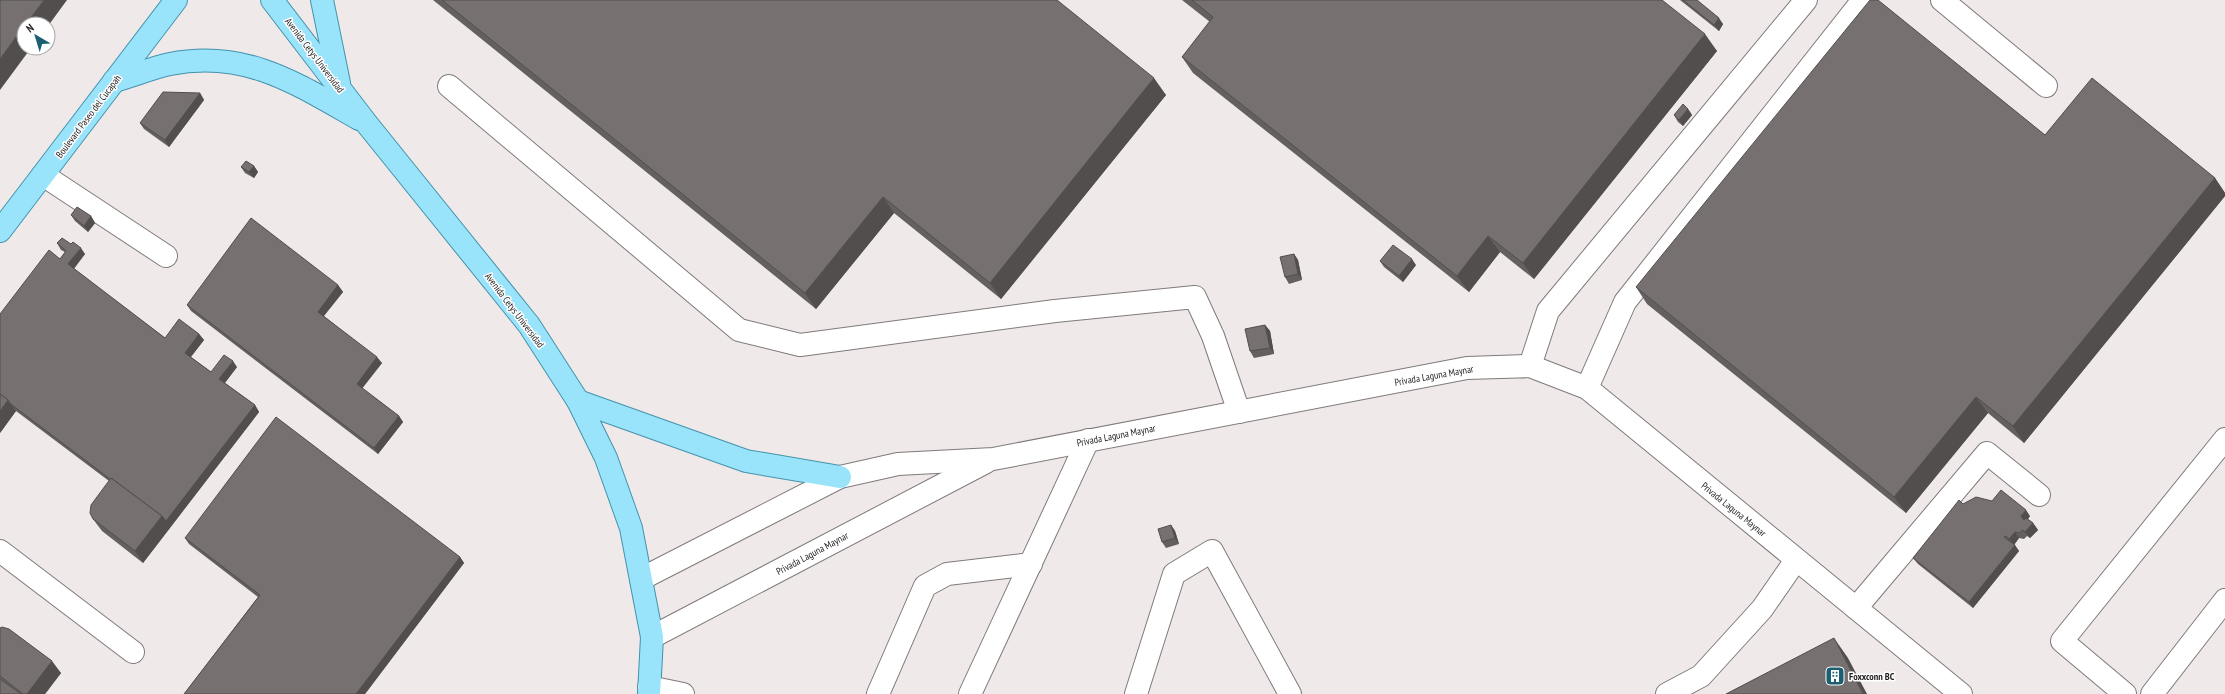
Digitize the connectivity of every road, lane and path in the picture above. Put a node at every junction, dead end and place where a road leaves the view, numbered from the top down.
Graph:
1 (176, 0) edge
2 (272, 0) edge
3 (322, 0) edge
4 (1806, 0) edge
5 (1863, 0) edge
6 (1942, 0) edge
7 (114, 81) junction
8 (449, 86) dead end
9 (2046, 86) dead end
10 (340, 88) junction
11 (367, 124) junction
12 (43, 175) junction
13 (0, 231) edge
14 (166, 256) dead end
15 (1530, 366) junction
16 (1587, 388) junction
17 (578, 401) junction
18 (1239, 412) junction
19 (1088, 440) junction
20 (2225, 440) edge
21 (993, 459) junction
22 (840, 477) junction
23 (2039, 495) dead end
24 (0, 551) edge
25 (1796, 560) junction
26 (1030, 564) junction
27 (641, 579) junction
28 (2225, 600) edge
29 (1856, 608) junction
30 (652, 637) junction
31 (133, 652) dead end
32 (649, 690) edge
33 (683, 694) edge
34 (878, 694) edge
35 (970, 694) edge
36 (1136, 694) edge
37 (1290, 694) edge
38 (1667, 694) edge
39 (1961, 694) edge
40 (2125, 694) edge
41 (2152, 694) edge

1 - 7 main road, Boulevard Paseo del Cucapah
2 - 10 main road, Avenida Cetys Universidad
3 - 10 main road
4 - 15 lane
5 - 16 lane
6 - 9 lane
7 - 11 main road
7 - 12 main road, Boulevard Paseo del Cucapah
8 - 18 lane
10 - 11 main road, Avenida Cetys Universidad
11 - 17 main road, Avenida Cetys Universidad
12 - 13 main road, Boulevard Paseo del Cucapah
12 - 14 lane
15 - 16 lane, Privada Laguna Maynar
15 - 18 lane, Privada Laguna Maynar
16 - 25 lane, Privada Laguna Maynar
17 - 22 main road
17 - 27 main road, Avenida Cetys Universidad
18 - 19 lane, Privada Laguna Maynar
19 - 21 lane, Privada Laguna Maynar
19 - 26 lane
20 - 40 lane
21 - 22 lane, Privada Laguna Maynar
21 - 30 lane, Privada Laguna Maynar
22 - 27 lane, Privada Laguna Maynar
23 - 29 lane
24 - 31 lane
25 - 29 lane, Privada Laguna Maynar
25 - 38 lane
26 - 34 lane
26 - 35 lane
27 - 30 main road, Avenida Cetys Universidad
28 - 41 lane
29 - 39 lane, Privada Laguna Maynar
30 - 32 main road, Avenida Cetys Universidad
32 - 33 lane
36 - 37 lane

